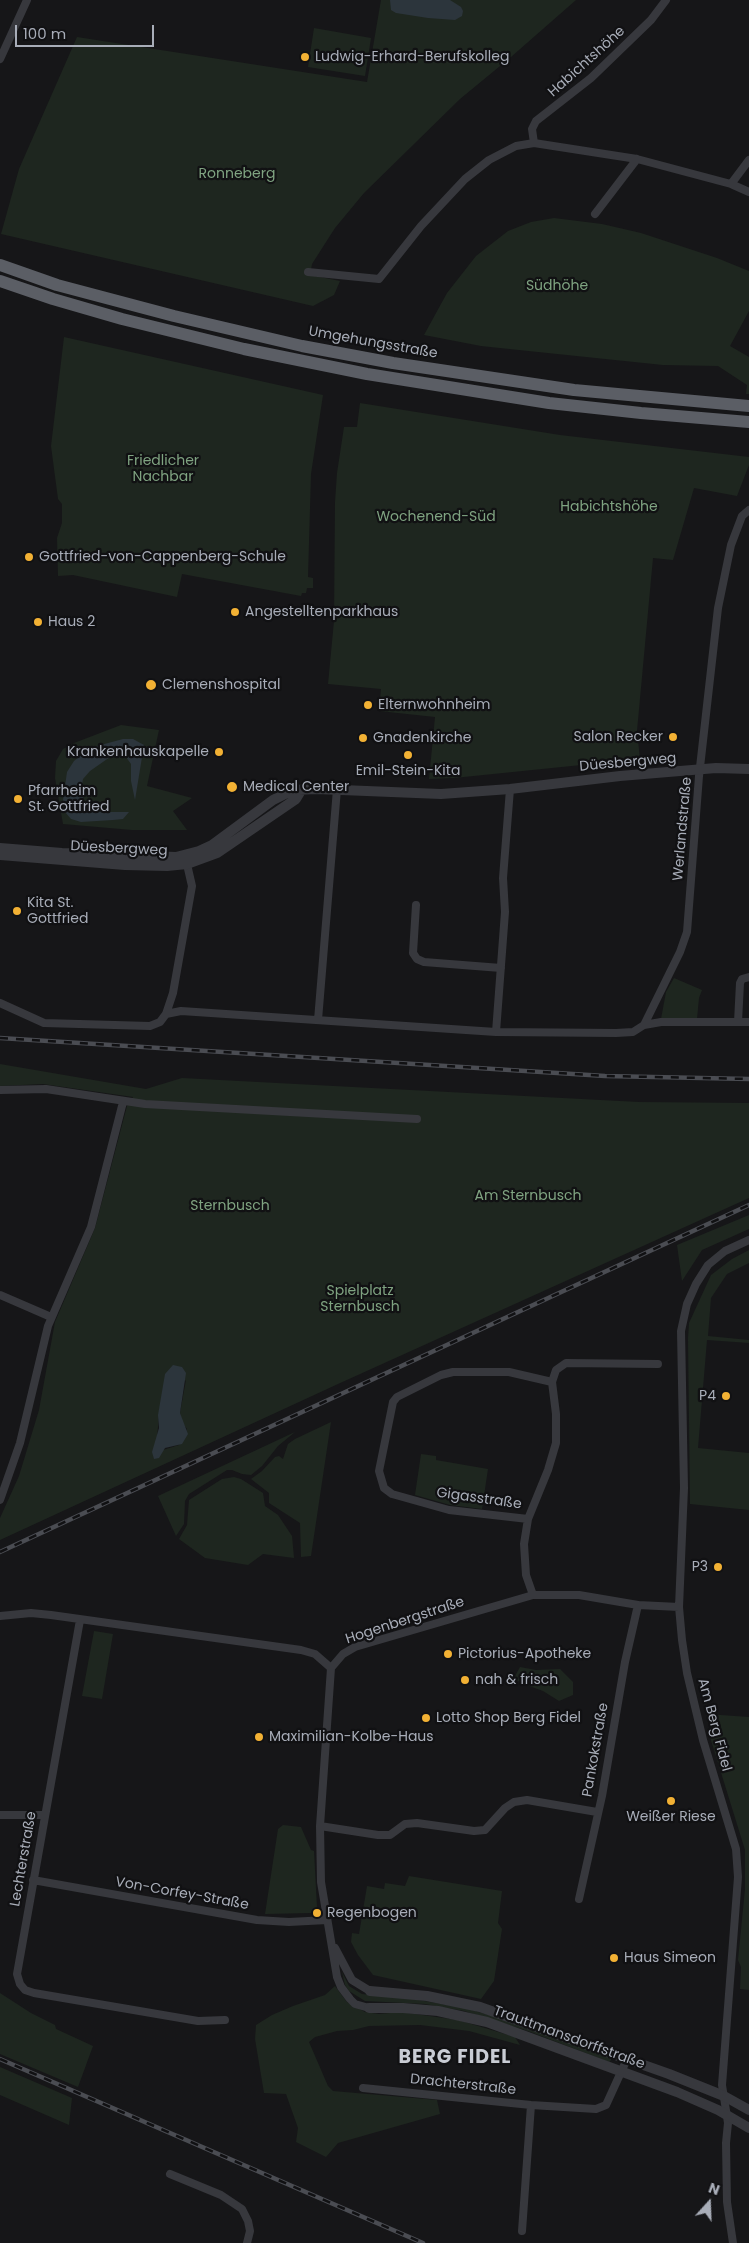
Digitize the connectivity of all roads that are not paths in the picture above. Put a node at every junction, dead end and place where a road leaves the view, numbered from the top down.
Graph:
1 (27, 0) edge
2 (666, 0) edge
3 (0, 59) edge
4 (534, 143) junction
5 (637, 159) junction
6 (749, 160) edge
7 (731, 184) junction
8 (749, 192) edge
9 (595, 214) dead end
10 (0, 265) edge
11 (308, 272) dead end
12 (0, 281) edge
13 (749, 406) edge
14 (749, 422) edge
15 (749, 510) edge
16 (749, 769) edge
17 (700, 770) junction
18 (510, 789) junction
19 (337, 790) junction
20 (0, 848) edge
21 (0, 856) edge
22 (186, 859) junction
23 (416, 905) dead end
24 (501, 968) junction
25 (749, 977) edge
26 (0, 1003) edge
27 (166, 1014) junction
28 (318, 1020) junction
29 (738, 1022) junction
30 (749, 1022) edge
31 (644, 1025) junction
32 (496, 1032) junction
33 (0, 1090) edge
34 (123, 1102) junction
35 (417, 1119) dead end
36 (749, 1240) edge
37 (0, 1295) edge
38 (51, 1317) junction
39 (658, 1364) dead end
40 (552, 1382) junction
41 (0, 1500) edge
42 (528, 1519) junction
43 (533, 1595) junction
44 (638, 1605) junction
45 (679, 1607) junction
46 (0, 1616) edge
47 (80, 1620) junction
48 (331, 1668) junction
49 (598, 1812) junction
50 (0, 1815) edge
51 (44, 1815) junction
52 (320, 1826) junction
53 (33, 1880) junction
54 (579, 1899) dead end
55 (327, 1920) junction
56 (332, 1942) junction
57 (370, 1992) joint
58 (369, 2008) joint
59 (225, 2020) dead end
60 (627, 2058) junction
61 (622, 2072) junction
62 (363, 2088) dead end
63 (724, 2096) junction
64 (531, 2105) junction
65 (749, 2110) edge
66 (726, 2114) junction
67 (749, 2128) edge
68 (170, 2174) dead end
69 (522, 2231) dead end
70 (247, 2243) edge
71 (733, 2243) edge

1 - 3 street
2 - 4 street, Habichtshöhe
4 - 5 street
4 - 11 street
5 - 7 street
5 - 9 street
6 - 7 street
7 - 8 street
10 - 13 highway, Umgehungsstraße
12 - 14 highway
15 - 17 street, Werlandstraße
16 - 17 street, Düesbergweg
17 - 18 street, Düesbergweg
17 - 31 street, Werlandstraße
18 - 19 street, Düesbergweg
18 - 24 street
19 - 22 street, Düesbergweg
19 - 28 street
20 - 22 street, Düesbergweg
21 - 22 street, Düesbergweg
22 - 27 street
23 - 24 street
24 - 32 street
25 - 29 street
26 - 27 street
27 - 28 street
28 - 32 street
29 - 30 street
29 - 31 street
31 - 32 street
33 - 34 street
34 - 35 street
34 - 38 street
36 - 45 street, Am Berg Fidel
37 - 38 street
38 - 41 street
39 - 40 street
40 - 42 street
40 - 42 street, Gigasstraße
42 - 43 street
43 - 44 street, Hogenbergstraße
43 - 48 street, Hogenbergstraße
44 - 45 street, Hogenbergstraße
44 - 49 street, Pankokstraße
45 - 63 street, Am Berg Fidel
46 - 47 street
47 - 48 street
47 - 51 street, Lechterstraße
48 - 52 street
49 - 52 street
49 - 54 street, Pankokstraße
50 - 51 street
51 - 53 street, Lechterstraße
52 - 55 street
53 - 55 street, Von-Corfey-Straße
53 - 59 street, Lechterstraße
55 - 56 street
56 - 57 street
56 - 58 street
57 - 60 street, Trauttmansdorffstraße
58 - 61 street, Trauttmansdorffstraße
60 - 61 street, Drachterstraße
60 - 63 street, Trauttmansdorffstraße
61 - 64 street, Drachterstraße
61 - 66 street, Trauttmansdorffstraße
62 - 64 street, Drachterstraße
63 - 65 street, Trauttmansdorffstraße
63 - 66 street, Am Berg Fidel
64 - 69 street, Drachterstraße
66 - 67 street, Trauttmansdorffstraße
66 - 71 street, Am Berg Fidel
68 - 70 street

